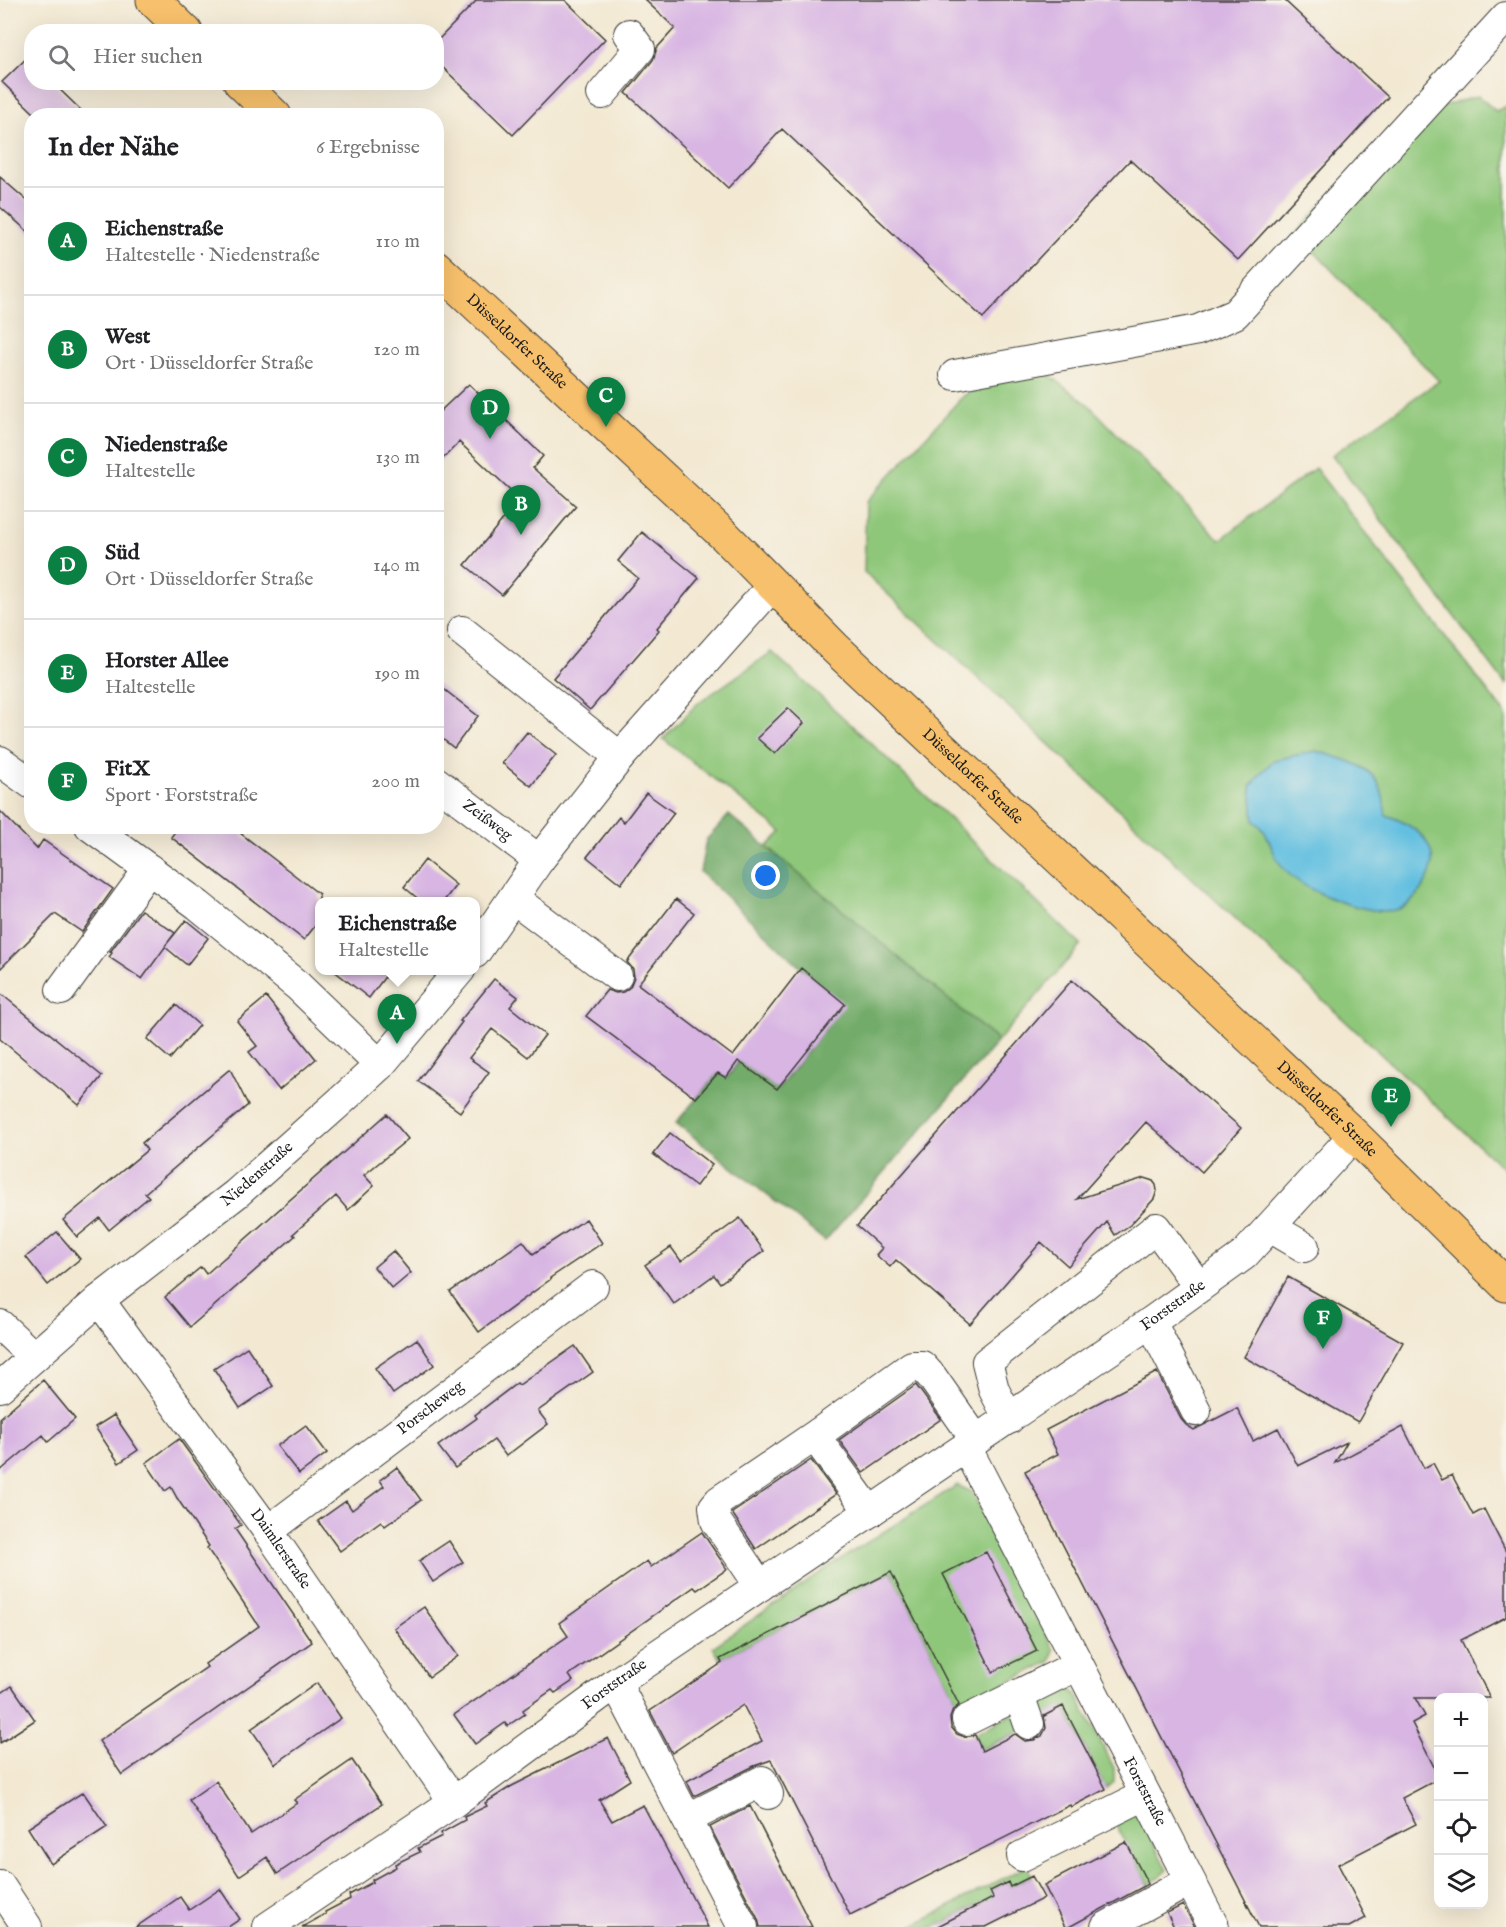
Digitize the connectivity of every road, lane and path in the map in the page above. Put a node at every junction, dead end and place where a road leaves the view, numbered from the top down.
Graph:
1 (153, 0) edge
2 (1490, 0) edge
3 (1506, 16) edge
4 (178, 24) edge
5 (629, 34) dead end
6 (248, 90) edge
7 (602, 94) dead end
8 (267, 108) edge
9 (444, 274) edge
10 (954, 375) dead end
11 (773, 585) junction
12 (462, 631) dead end
13 (620, 757) junction
14 (0, 761) edge
15 (24, 778) edge
16 (444, 788) edge
17 (101, 834) edge
18 (539, 860) junction
19 (149, 869) junction
20 (513, 898) junction
21 (480, 946) edge
22 (456, 975) edge
23 (617, 976) dead end
24 (61, 990) dead end
25 (380, 1065) junction
26 (1354, 1134) junction
27 (1270, 1227) junction
28 (1304, 1247) dead end
29 (593, 1286) dead end
30 (1506, 1286) edge
31 (1199, 1287) junction
32 (99, 1300) junction
33 (1150, 1322) junction
34 (0, 1325) edge
35 (34, 1356) junction
36 (0, 1387) edge
37 (1196, 1411) dead end
38 (1009, 1419) junction
39 (819, 1433) junction
40 (971, 1444) junction
41 (870, 1512) junction
42 (268, 1531) junction
43 (760, 1587) junction
44 (1078, 1665) junction
45 (616, 1683) junction
46 (1019, 1695) junction
47 (967, 1720) dead end
48 (1029, 1724) dead end
49 (768, 1794) dead end
50 (1145, 1795) junction
51 (454, 1802) junction
52 (687, 1820) junction
53 (1022, 1857) dead end
54 (1189, 1881) junction
55 (0, 1886) edge
56 (27, 1927) edge
57 (268, 1927) edge
58 (744, 1927) edge
59 (1106, 1927) edge
60 (1214, 1927) edge

1 - 4 main road
2 - 3 street
3 - 10 street
5 - 7 street
6 - 8 main road
9 - 11 main road, Düsseldorfer Straße
11 - 13 street
11 - 26 main road, Düsseldorfer Straße
12 - 13 street
13 - 18 street
14 - 15 street
16 - 18 street, Zeißweg
17 - 19 street
18 - 20 street
19 - 24 street
19 - 25 street
20 - 21 street
20 - 23 street
22 - 25 street, Niedenstraße
25 - 32 street, Niedenstraße
26 - 27 street, Forststraße
26 - 30 main road, Düsseldorfer Straße
27 - 28 street
27 - 31 street, Forststraße
29 - 42 street, Porscheweg
31 - 33 street, Forststraße
31 - 38 street
32 - 35 street, Niedenstraße
32 - 42 street, Daimlerstraße
33 - 37 street
33 - 38 street, Forststraße
34 - 35 street
35 - 36 street, Niedenstraße
38 - 40 street, Forststraße
39 - 40 street
39 - 41 street
39 - 43 street
40 - 41 street, Forststraße
40 - 44 street, Forststraße
41 - 43 street, Forststraße
42 - 51 street, Daimlerstraße
43 - 45 street, Forststraße
44 - 46 street
44 - 50 street, Forststraße
45 - 51 street, Forststraße
45 - 52 street
46 - 47 street
46 - 48 street
49 - 52 street
50 - 53 street
50 - 54 street, Forststraße
51 - 57 street, Forststraße
52 - 58 street
54 - 59 street
54 - 60 street, Forststraße
55 - 56 street

